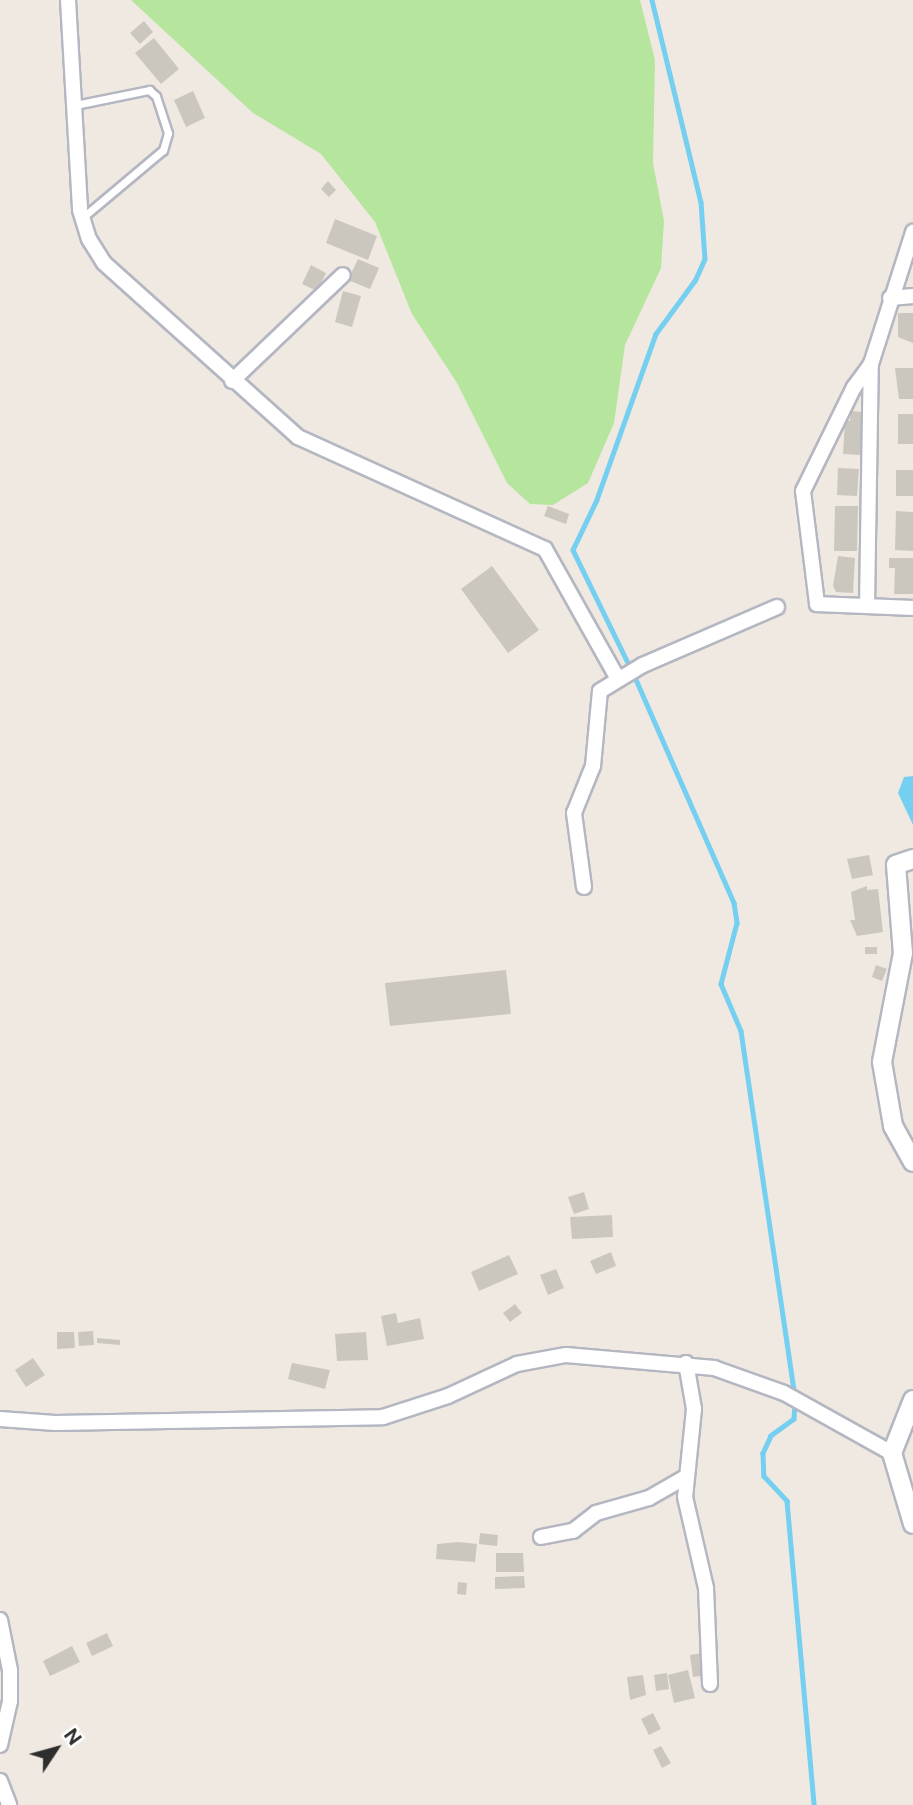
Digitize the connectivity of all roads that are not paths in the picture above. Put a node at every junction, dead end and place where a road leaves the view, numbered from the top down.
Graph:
1 (68, 0) edge
2 (74, 105) junction
3 (82, 218) junction
4 (913, 232) edge
5 (343, 275) dead end
6 (913, 296) edge
7 (890, 298) junction
8 (871, 364) junction
9 (232, 381) junction
10 (867, 606) junction
11 (777, 607) dead end
12 (913, 608) edge
13 (618, 678) junction
14 (913, 859) edge
15 (584, 887) dead end
16 (913, 1162) edge
17 (686, 1363) junction
18 (913, 1400) edge
19 (0, 1419) edge
20 (892, 1453) junction
21 (684, 1478) junction
22 (913, 1524) edge
23 (541, 1537) dead end
24 (0, 1620) edge
25 (710, 1684) dead end
26 (0, 1745) edge
27 (0, 1781) edge
28 (9, 1805) edge

1 - 2 street
2 - 3 street
2 - 3 lane
3 - 9 street
4 - 7 street
5 - 9 street
6 - 7 street
7 - 8 street
8 - 10 street
8 - 10 street
9 - 13 street
10 - 12 street
11 - 13 street
13 - 15 street
14 - 16 street
17 - 19 street
17 - 20 street
17 - 21 street
18 - 20 street
20 - 22 street
21 - 23 street
21 - 25 street
24 - 26 street
27 - 28 street

